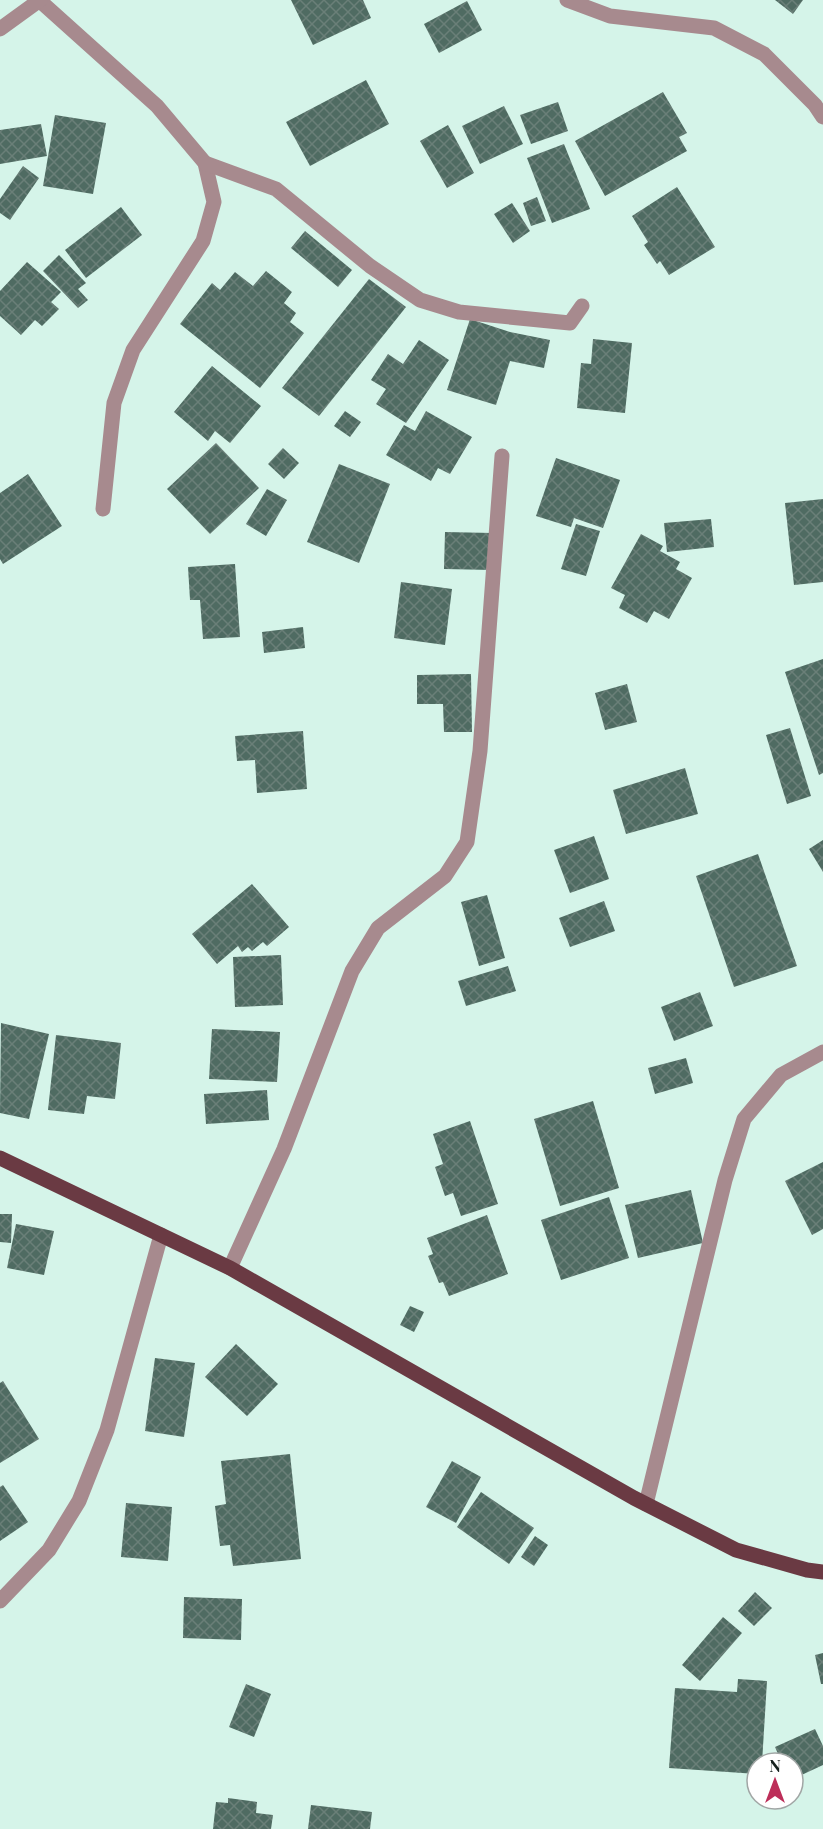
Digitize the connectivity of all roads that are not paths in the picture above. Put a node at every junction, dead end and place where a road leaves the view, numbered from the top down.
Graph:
1 (40, 0) edge
2 (567, 0) edge
3 (0, 29) edge
4 (823, 117) edge
5 (205, 163) junction
6 (582, 306) dead end
7 (502, 456) dead end
8 (103, 509) dead end
9 (823, 1052) edge
10 (0, 1158) edge
11 (161, 1235) junction
12 (230, 1268) junction
13 (646, 1504) junction
14 (823, 1572) edge
15 (0, 1601) edge

1 - 3 street
1 - 5 street
2 - 4 street
5 - 6 street
5 - 8 street
7 - 12 street
9 - 13 street
10 - 11 main road
11 - 12 main road
11 - 15 street
12 - 13 main road
13 - 14 main road

